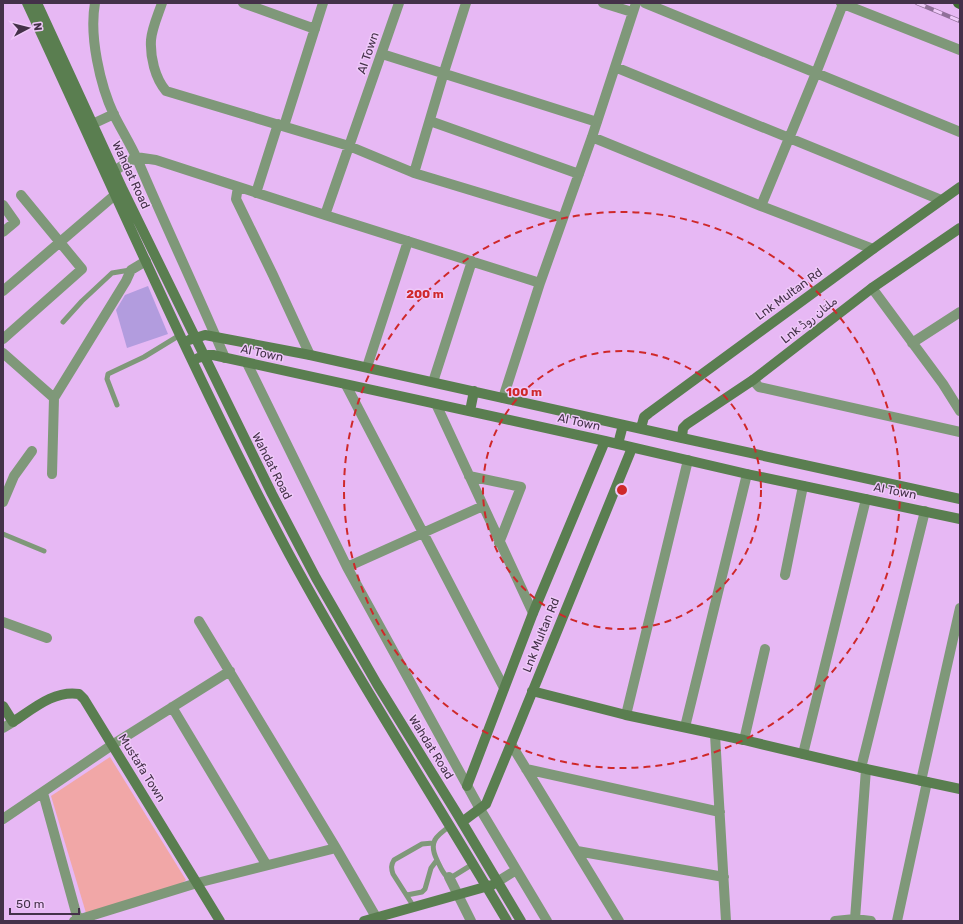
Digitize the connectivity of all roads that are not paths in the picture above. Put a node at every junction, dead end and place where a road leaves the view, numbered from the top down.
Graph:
1 (27, 3) edge
2 (37, 3) edge
3 (95, 3) edge
4 (162, 3) edge
5 (243, 3) edge
6 (323, 3) edge
7 (399, 3) edge
8 (466, 3) edge
9 (602, 3) edge
10 (645, 3) edge
11 (842, 4) edge
12 (634, 8) edge
13 (315, 29) junction
14 (960, 50) edge
15 (382, 54) junction
16 (615, 67) junction
17 (444, 72) junction
18 (816, 73) junction
19 (114, 114) junction
20 (430, 121) junction
21 (597, 122) junction
22 (281, 125) junction
23 (89, 126) junction
24 (960, 132) edge
25 (592, 137) junction
26 (790, 137) junction
27 (349, 146) junction
28 (136, 157) junction
29 (114, 171) junction
30 (414, 173) junction
31 (579, 174) junction
32 (238, 187) junction
33 (960, 187) edge
34 (119, 192) junction
35 (256, 193) junction
36 (20, 195) dead end
37 (941, 200) junction
38 (3, 205) edge
39 (761, 206) junction
40 (325, 215) junction
41 (563, 218) junction
42 (960, 228) edge
43 (3, 232) edge
44 (408, 241) junction
45 (60, 242) junction
46 (873, 249) junction
47 (146, 261) junction
48 (472, 261) junction
49 (131, 270) junction
50 (540, 283) junction
51 (872, 288) junction
52 (3, 291) edge
53 (960, 312) edge
54 (64, 322) dead end
55 (216, 337) junction
56 (194, 338) junction
57 (3, 339) edge
58 (181, 339) junction
59 (912, 343) junction
60 (3, 353) edge
61 (310, 355) junction
62 (204, 356) junction
63 (225, 358) junction
64 (192, 360) junction
65 (247, 363) junction
66 (367, 367) junction
67 (753, 380) junction
68 (433, 382) junction
69 (346, 385) junction
70 (474, 391) junction
71 (54, 398) junction
72 (503, 398) junction
73 (436, 404) junction
74 (117, 405) dead end
75 (960, 411) edge
76 (470, 412) junction
77 (623, 425) junction
78 (641, 428) junction
79 (960, 432) edge
80 (682, 438) junction
81 (604, 441) junction
82 (618, 444) junction
83 (632, 448) junction
84 (32, 451) dead end
85 (688, 460) junction
86 (52, 474) dead end
87 (747, 474) junction
88 (469, 476) junction
89 (803, 486) junction
90 (960, 498) edge
91 (866, 499) junction
92 (3, 502) edge
93 (483, 506) junction
94 (924, 511) junction
95 (960, 519) edge
96 (424, 533) junction
97 (3, 534) edge
98 (499, 543) junction
99 (44, 551) dead end
100 (348, 567) junction
101 (785, 575) dead end
102 (960, 608) edge
103 (533, 613) junction
104 (199, 621) dead end
105 (3, 622) edge
106 (47, 638) dead end
107 (765, 649) dead end
108 (230, 671) junction
109 (504, 688) junction
110 (532, 691) junction
111 (3, 706) edge
112 (172, 707) junction
113 (626, 715) junction
114 (13, 722) junction
115 (685, 727) junction
116 (3, 728) edge
117 (715, 734) junction
118 (744, 740) junction
119 (512, 744) junction
120 (112, 745) junction
121 (803, 754) junction
122 (863, 769) junction
123 (526, 770) junction
124 (924, 781) junction
125 (467, 786) junction
126 (960, 789) edge
127 (42, 793) junction
128 (480, 809) junction
129 (720, 812) junction
130 (3, 819) edge
131 (462, 822) junction
132 (450, 826) junction
133 (433, 843) junction
134 (336, 848) junction
135 (577, 852) junction
136 (437, 860) junction
137 (266, 864) junction
138 (473, 864) junction
139 (516, 870) junction
140 (449, 877) junction
141 (724, 877) junction
142 (497, 882) junction
143 (197, 883) junction
144 (487, 887) junction
145 (407, 895) junction
146 (457, 895) junction
147 (414, 907) junction
148 (376, 917) junction
149 (519, 917) edge
150 (855, 919) junction
151 (76, 920) edge
152 (507, 920) edge
153 (220, 921) edge
154 (364, 921) edge
155 (471, 921) edge
156 (496, 921) edge
157 (547, 921) edge
158 (619, 921) edge
159 (726, 921) edge
160 (835, 921) edge
161 (871, 921) edge
162 (897, 921) edge

1 - 23 street, Wahdat Road
2 - 23 street, Wahdat Road
3 - 19 street
4 - 22 street
5 - 13 street
6 - 13 street
7 - 15 street, AI Town
8 - 17 street
9 - 12 street
10 - 18 street
11 - 14 street
11 - 18 street
12 - 16 street
13 - 22 street
15 - 17 street
15 - 27 street, AI Town
16 - 21 street
16 - 26 street
17 - 20 street
17 - 21 street
18 - 24 street
18 - 26 street
19 - 23 street
19 - 28 street
20 - 30 street
20 - 31 street
21 - 25 street
22 - 27 street
22 - 35 street
23 - 29 street, Wahdat Road
23 - 34 street, Wahdat Road
25 - 31 street
25 - 39 street
26 - 37 street
26 - 39 street
27 - 30 street
27 - 40 street, AI Town
28 - 29 street
28 - 32 street
28 - 55 street
29 - 34 street, Wahdat Road
30 - 41 street
31 - 41 street
32 - 35 street
32 - 61 street
33 - 37 street, Lnk Multan Rd
34 - 45 street
34 - 47 street, Wahdat Road
34 - 56 street, Wahdat Road
35 - 40 street
36 - 45 street
37 - 46 street, Lnk Multan Rd
38 - 43 street
39 - 46 street
40 - 44 street
41 - 50 street
42 - 51 street, Lnk ملتان روڈ
44 - 48 street
44 - 66 street
45 - 52 street
45 - 57 street
46 - 78 street, Lnk Multan Rd
47 - 49 street
47 - 58 street, Wahdat Road
48 - 50 street
48 - 68 street
49 - 54 lane
49 - 71 street
50 - 72 street
51 - 59 street
51 - 67 street, Lnk ملتان روڈ
53 - 59 street
55 - 56 street
55 - 61 street
55 - 63 street
56 - 58 street
56 - 62 street, Wahdat Road
58 - 64 street, Wahdat Road
58 - 74 lane
59 - 75 street
60 - 71 street
61 - 66 street
62 - 63 street, AI Town
62 - 64 street, AI Town
62 - 131 street, Wahdat Road
63 - 65 street, AI Town
64 - 132 street, Wahdat Road
65 - 69 street, AI Town
65 - 100 street
66 - 68 street
67 - 79 street
67 - 80 street, Lnk ملتان روڈ
68 - 70 street
69 - 73 street, AI Town
69 - 96 street
70 - 72 street
70 - 76 street
71 - 86 street
72 - 77 street
73 - 76 street, AI Town
73 - 88 street
76 - 81 street, AI Town
77 - 78 street
77 - 82 street
78 - 80 street
80 - 90 street
81 - 82 street, AI Town
81 - 103 street, Lnk Multan Rd
82 - 83 street, AI Town
83 - 85 street, AI Town
83 - 110 street, Lnk Multan Rd
84 - 92 street
85 - 87 street, AI Town
85 - 113 street
87 - 89 street, AI Town
87 - 115 street
88 - 93 street
88 - 98 street
89 - 91 street, AI Town
89 - 101 street
91 - 94 street, AI Town
91 - 121 street
93 - 96 street
93 - 98 street
94 - 95 street, AI Town
94 - 122 street
96 - 100 street
96 - 109 street
97 - 99 lane
98 - 103 street
100 - 125 street
102 - 124 street
103 - 109 street, Lnk Multan Rd
104 - 108 street
105 - 106 street
107 - 118 street
108 - 112 street
108 - 134 street
109 - 125 street, Lnk Multan Rd
110 - 113 street
110 - 119 street, Lnk Multan Rd
111 - 114 street
112 - 120 street
112 - 137 street
113 - 115 street
114 - 116 street
114 - 120 street, Mustafa Town
115 - 117 street
117 - 118 street
117 - 129 street
118 - 121 street
119 - 123 street
119 - 128 street, Lnk Multan Rd
120 - 127 street
120 - 143 street, Mustafa Town
121 - 122 street
122 - 124 street
122 - 150 street
123 - 129 street
123 - 135 street
124 - 126 street
124 - 162 street
125 - 128 street
127 - 130 street
127 - 151 street
128 - 131 street, Lnk Multan Rd
128 - 139 street
129 - 141 street
131 - 142 street, Wahdat Road
132 - 133 lane
132 - 138 street, Wahdat Road
133 - 136 lane
133 - 145 lane
134 - 137 street
134 - 148 street
135 - 141 street
135 - 158 street
136 - 140 lane
136 - 145 lane
137 - 143 street
138 - 140 lane
138 - 144 street, Wahdat Road
139 - 142 street
139 - 157 street
140 - 146 street
141 - 159 street
142 - 144 street
142 - 149 street, Wahdat Road
143 - 151 street
143 - 153 street, Mustafa Town
144 - 146 street
144 - 152 street, Wahdat Road
145 - 147 lane
146 - 147 street
146 - 155 street
147 - 148 street
148 - 154 street
149 - 152 street
150 - 160 street
150 - 161 street
152 - 156 street

